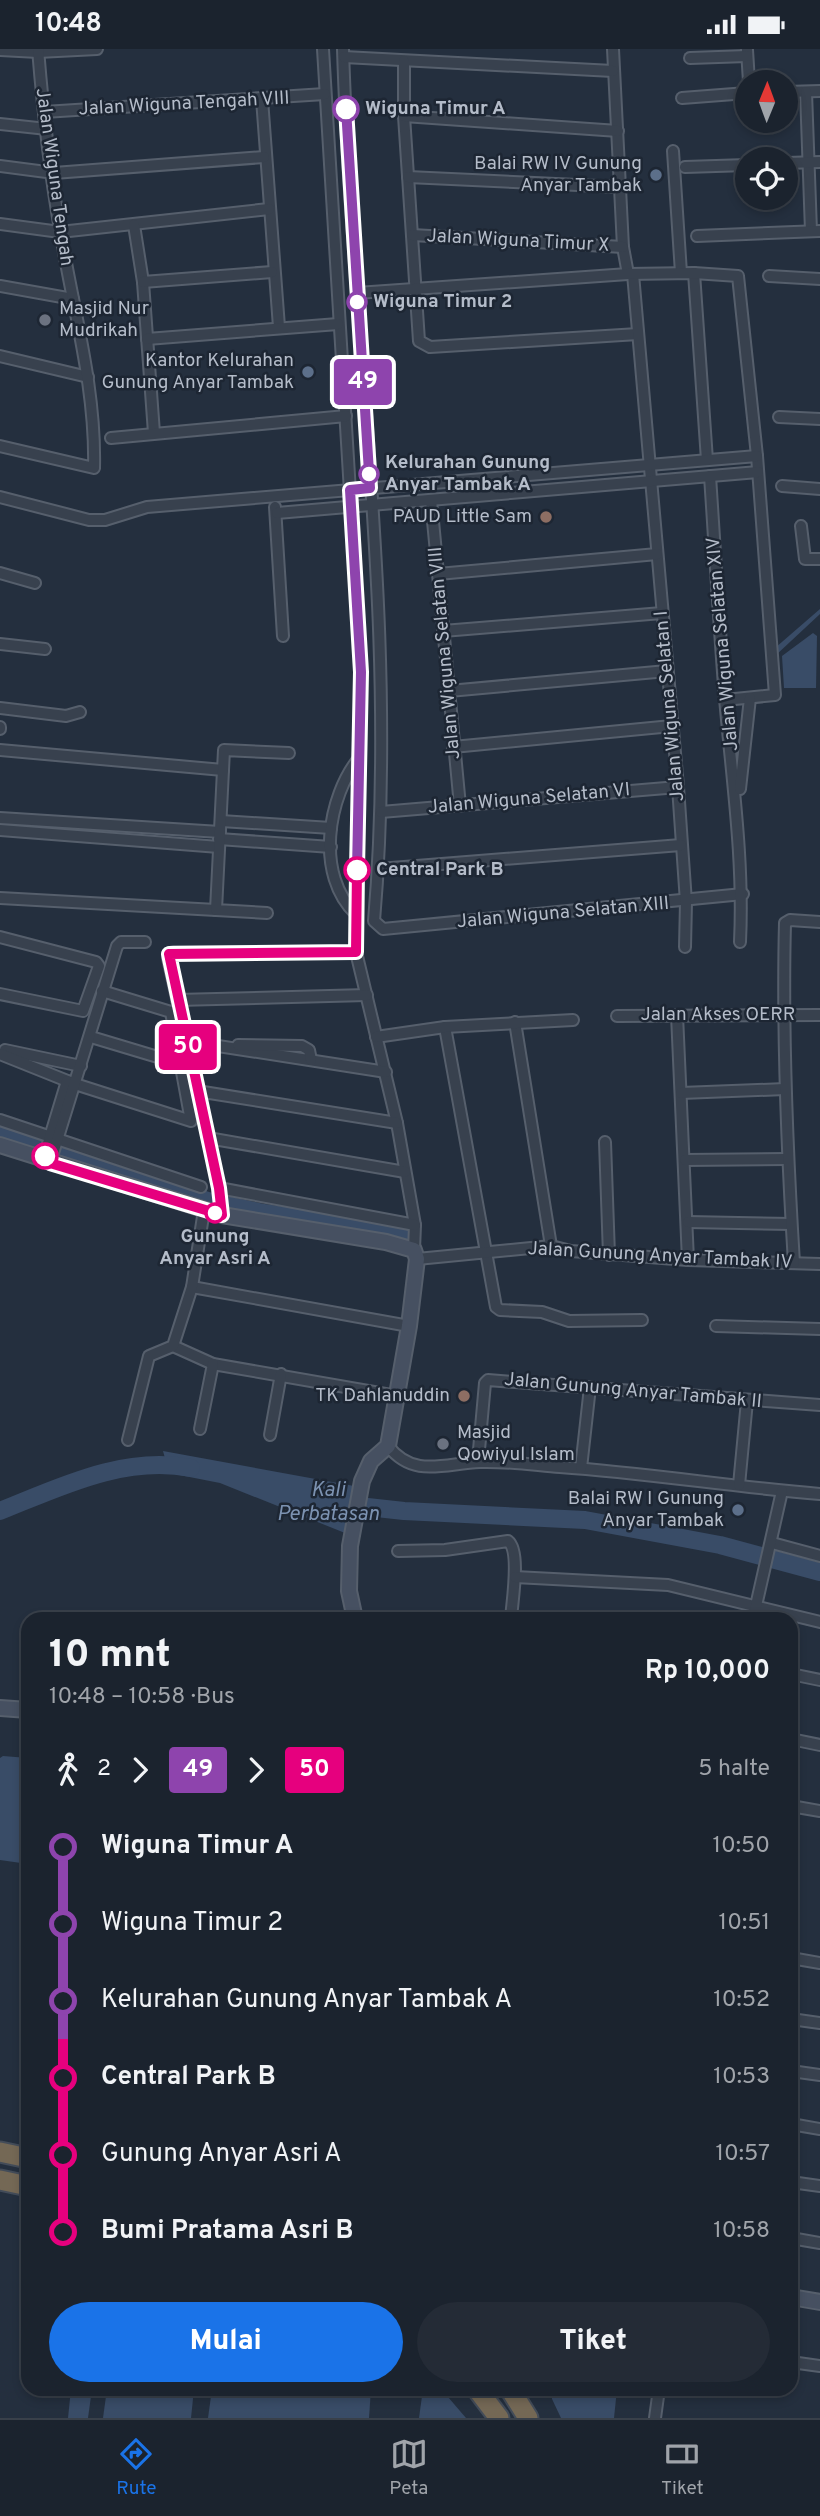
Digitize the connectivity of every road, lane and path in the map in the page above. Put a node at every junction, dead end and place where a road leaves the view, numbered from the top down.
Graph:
1 (97, 49) edge
2 (323, 49) edge
3 (613, 49) edge
4 (0, 50) edge
5 (38, 51) edge
6 (747, 52) edge
7 (343, 53) edge
8 (690, 58) dead end
9 (404, 61) junction
10 (748, 70) edge
11 (614, 71) junction
12 (820, 91) edge
13 (798, 92) edge
14 (806, 92) junction
15 (325, 94) junction
16 (735, 94) edge
17 (682, 98) dead end
18 (262, 99) junction
19 (44, 112) junction
20 (404, 116) junction
21 (0, 124) edge
22 (47, 129) junction
23 (618, 131) junction
24 (673, 151) dead end
25 (264, 157) junction
26 (815, 162) edge
27 (735, 165) edge
28 (0, 166) edge
29 (685, 167) dead end
30 (54, 173) junction
31 (408, 177) junction
32 (620, 187) junction
33 (269, 209) junction
34 (332, 212) junction
35 (351, 212) junction
36 (0, 224) edge
37 (134, 225) junction
38 (816, 231) edge
39 (60, 232) junction
40 (412, 235) junction
41 (696, 236) dead end
42 (623, 247) junction
43 (272, 272) junction
44 (681, 273) junction
45 (694, 273) junction
46 (631, 274) junction
47 (769, 277) dead end
48 (820, 279) edge
49 (143, 282) junction
50 (0, 286) edge
51 (418, 289) junction
52 (357, 293) junction
53 (73, 299) junction
54 (338, 324) junction
55 (279, 327) junction
56 (638, 334) junction
57 (147, 339) junction
58 (0, 356) edge
59 (88, 377) junction
60 (341, 417) junction
61 (779, 417) dead end
62 (820, 419) edge
63 (154, 433) junction
64 (111, 438) dead end
65 (0, 446) edge
66 (757, 456) junction
67 (707, 460) junction
68 (650, 465) junction
69 (758, 472) junction
70 (710, 476) junction
71 (651, 481) junction
72 (782, 487) dead end
73 (370, 488) junction
74 (820, 489) edge
75 (350, 490) junction
76 (0, 497) edge
77 (273, 498) junction
78 (431, 501) junction
79 (372, 506) junction
80 (350, 508) junction
81 (276, 513) junction
82 (801, 526) dead end
83 (657, 554) junction
84 (820, 559) edge
85 (0, 573) edge
86 (438, 574) junction
87 (0, 583) edge
88 (662, 613) junction
89 (443, 631) junction
90 (283, 636) dead end
91 (0, 644) edge
92 (45, 649) dead end
93 (667, 671) junction
94 (449, 691) junction
95 (750, 698) junction
96 (725, 700) junction
97 (0, 708) edge
98 (80, 712) dead end
99 (672, 726) junction
100 (453, 747) junction
101 (0, 750) edge
102 (289, 753) dead end
103 (360, 757) junction
104 (223, 770) junction
105 (678, 787) junction
106 (460, 806) junction
107 (738, 811) junction
108 (381, 812) junction
109 (0, 818) edge
110 (331, 828) junction
111 (0, 830) edge
112 (220, 835) junction
113 (681, 845) junction
114 (331, 847) junction
115 (379, 869) junction
116 (743, 894) junction
117 (0, 898) edge
118 (686, 902) junction
119 (216, 910) junction
120 (267, 913) dead end
121 (356, 914) junction
122 (820, 922) edge
123 (0, 937) edge
124 (145, 942) dead end
125 (740, 942) dead end
126 (685, 947) dead end
127 (356, 952) junction
128 (102, 991) junction
129 (0, 994) edge
130 (367, 995) junction
131 (177, 1000) junction
132 (782, 1014) junction
133 (677, 1015) junction
134 (820, 1015) edge
135 (617, 1016) dead end
136 (573, 1020) dead end
137 (515, 1022) junction
138 (445, 1027) junction
139 (91, 1037) junction
140 (376, 1037) junction
141 (186, 1041) junction
142 (0, 1051) edge
143 (181, 1064) junction
144 (81, 1066) junction
145 (386, 1072) junction
146 (71, 1082) junction
147 (785, 1089) junction
148 (197, 1091) junction
149 (681, 1093) junction
150 (0, 1120) edge
151 (397, 1123) junction
152 (208, 1138) junction
153 (605, 1142) dead end
154 (0, 1145) edge
155 (51, 1150) junction
156 (786, 1159) junction
157 (684, 1160) junction
158 (405, 1172) junction
159 (201, 1187) dead end
160 (220, 1190) junction
161 (204, 1210) junction
162 (222, 1211) junction
163 (688, 1222) junction
164 (791, 1224) junction
165 (415, 1225) junction
166 (551, 1246) junction
167 (486, 1250) junction
168 (416, 1254) junction
169 (609, 1255) junction
170 (688, 1260) junction
171 (793, 1263) junction
172 (820, 1263) edge
173 (192, 1287) junction
174 (642, 1320) dead end
175 (716, 1325) dead end
176 (410, 1326) junction
177 (820, 1329) edge
178 (173, 1346) junction
179 (213, 1364) junction
180 (281, 1374) junction
181 (590, 1387) junction
182 (397, 1396) junction
183 (747, 1401) junction
184 (820, 1405) edge
185 (200, 1429) dead end
186 (270, 1435) dead end
187 (128, 1440) dead end
188 (388, 1446) junction
189 (478, 1461) junction
190 (581, 1468) junction
191 (739, 1485) junction
192 (782, 1491) junction
193 (820, 1494) edge
194 (772, 1545) junction
195 (398, 1551) dead end
196 (820, 1556) edge
197 (515, 1577) junction
198 (756, 1606) junction
199 (354, 1612) edge
200 (512, 1612) edge
201 (755, 1612) edge
202 (780, 1612) edge
203 (798, 1616) edge
204 (820, 1622) edge
205 (798, 1675) edge
206 (820, 1680) edge
207 (0, 1708) edge
208 (21, 1710) edge
209 (798, 1740) edge
210 (820, 1745) edge
211 (798, 1807) edge
212 (820, 1811) edge
213 (798, 1959) edge
214 (820, 1963) edge
215 (798, 2019) edge
216 (820, 2023) edge
217 (798, 2072) edge
218 (820, 2075) edge
219 (798, 2125) edge
220 (820, 2129) edge
221 (0, 2152) edge
222 (21, 2156) edge
223 (0, 2180) edge
224 (798, 2183) edge
225 (21, 2184) edge
226 (820, 2186) edge
227 (798, 2239) edge
228 (820, 2243) edge
229 (798, 2298) edge
230 (820, 2302) edge
231 (798, 2363) edge
232 (820, 2366) edge
233 (482, 2396) edge
234 (514, 2396) edge
235 (658, 2396) edge
236 (499, 2418) edge
237 (527, 2418) edge
238 (655, 2418) edge

1 - 5 street
2 - 15 street
3 - 11 street, Jalan Wiguna Selatan I
4 - 5 street
5 - 19 street, Jalan Wiguna Tengah
6 - 8 street
6 - 10 street
7 - 9 street
7 - 35 street
9 - 11 street
9 - 20 street
11 - 23 street, Jalan Wiguna Selatan I
12 - 14 street
13 - 14 street
14 - 26 street
15 - 18 street, Jalan Wiguna Tengah VIII
15 - 34 street
16 - 17 street
18 - 19 street, Jalan Wiguna Tengah VIII
18 - 25 street
19 - 22 street, Jalan Wiguna Tengah
20 - 23 street
20 - 31 street
21 - 22 street
22 - 30 street, Jalan Wiguna Tengah
23 - 32 street, Jalan Wiguna Selatan I
24 - 44 street
25 - 30 street
25 - 33 street
26 - 38 street
27 - 29 street
28 - 30 street
30 - 39 street, Jalan Wiguna Tengah
31 - 32 street
31 - 40 street
32 - 42 street, Jalan Wiguna Selatan I
33 - 37 street
33 - 43 street
34 - 35 street
34 - 54 street
35 - 52 street
36 - 39 street
37 - 39 street
37 - 49 street
38 - 41 street
39 - 53 street, Jalan Wiguna Tengah
40 - 42 street, Jalan Wiguna Timur X
40 - 51 street
42 - 46 street, Jalan Wiguna Selatan I
43 - 49 street
43 - 55 street
44 - 45 street
44 - 46 street
45 - 66 street
45 - 67 street
46 - 51 street
46 - 56 street, Jalan Wiguna Selatan I
47 - 48 street
49 - 57 street
50 - 53 street
51 - 52 street
51 - 56 street
52 - 73 street
53 - 59 street, Jalan Wiguna Tengah
54 - 55 street
54 - 60 street
55 - 57 street
56 - 68 street, Jalan Wiguna Selatan I
57 - 63 street
58 - 59 street
59 - 65 street, Jalan Wiguna Tengah
60 - 63 street
60 - 75 street
61 - 62 street
63 - 64 street
66 - 67 street
66 - 69 street
67 - 68 street
68 - 71 street, Jalan Wiguna Selatan I
68 - 73 street
69 - 70 street
69 - 95 street
70 - 71 street
70 - 96 street, Jalan Wiguna Selatan XIV
71 - 78 street
71 - 83 street, Jalan Wiguna Selatan I
72 - 74 street
73 - 75 street
73 - 79 street
75 - 77 street
75 - 80 street
76 - 77 street
77 - 81 street
78 - 79 street
78 - 86 street, Jalan Wiguna Selatan VIII
79 - 80 street
79 - 108 street
80 - 81 street
80 - 103 street
81 - 90 street
82 - 84 street
83 - 86 street
83 - 88 street, Jalan Wiguna Selatan I
85 - 87 street
86 - 89 street, Jalan Wiguna Selatan VIII
88 - 89 street
88 - 93 street, Jalan Wiguna Selatan I
89 - 94 street, Jalan Wiguna Selatan VIII
91 - 92 street
93 - 94 street
93 - 99 street, Jalan Wiguna Selatan I
94 - 100 street, Jalan Wiguna Selatan VIII
95 - 96 street
95 - 107 street, Jalan Wiguna Selatan XIV
96 - 107 street, Jalan Wiguna Selatan XIV
97 - 98 street
99 - 100 street
99 - 105 street, Jalan Wiguna Selatan I
100 - 106 street, Jalan Wiguna Selatan VIII
101 - 104 street
102 - 104 street
103 - 110 street
103 - 121 street
104 - 112 street
105 - 106 street, Jalan Wiguna Selatan VI
105 - 113 street, Jalan Wiguna Selatan I
106 - 108 street, Jalan Wiguna Selatan VI
107 - 116 street, Jalan Wiguna Selatan XIV
108 - 115 street
109 - 112 street
110 - 112 street
110 - 114 street
111 - 112 street
112 - 114 street
112 - 119 street
113 - 115 street
113 - 118 street, Jalan Wiguna Selatan I
114 - 121 street
115 - 118 street, Jalan Wiguna Selatan XIII
116 - 118 street, Jalan Wiguna Selatan XIII
116 - 125 street, Jalan Wiguna Selatan XIV
117 - 119 street
118 - 126 street, Jalan Wiguna Selatan I
119 - 120 street
121 - 127 street
122 - 132 street
123 - 129 street
124 - 128 street
127 - 130 street
127 - 131 street
128 - 139 street
128 - 143 street
130 - 131 street
130 - 140 street
131 - 141 street
132 - 133 street, Jalan Akses OERR
132 - 134 street, Jalan Akses OERR
132 - 147 street
133 - 135 street, Jalan Akses OERR
133 - 149 street
136 - 137 street
137 - 138 street
137 - 166 street
138 - 140 street
138 - 167 street
139 - 143 street
139 - 144 street
140 - 145 street
141 - 145 street
141 - 148 street
142 - 144 street
142 - 146 street
143 - 146 street
144 - 146 street
145 - 151 street
146 - 155 street
147 - 149 street
147 - 156 street
148 - 151 street
148 - 152 street
149 - 157 street
150 - 155 street
151 - 158 street
152 - 158 street
152 - 160 street
153 - 169 street
154 - 155 street
155 - 159 street
155 - 161 street
156 - 157 street
156 - 164 street
157 - 163 street
158 - 165 street
160 - 162 street
160 - 165 street
161 - 162 street
161 - 173 street
162 - 168 street
163 - 164 street
163 - 170 street
164 - 171 street
165 - 168 street
166 - 167 street, Jalan Gunung Anyar Tambak IV
166 - 169 street, Jalan Gunung Anyar Tambak IV
167 - 168 street, Jalan Gunung Anyar Tambak IV
167 - 174 street
168 - 176 street
169 - 170 street, Jalan Gunung Anyar Tambak IV
170 - 171 street, Jalan Gunung Anyar Tambak IV
171 - 172 street, Jalan Gunung Anyar Tambak IV
173 - 176 street
173 - 178 street
175 - 177 street
176 - 182 street
178 - 179 street
178 - 187 street
179 - 180 street
179 - 185 street
180 - 182 street
180 - 186 street
181 - 183 street, Jalan Gunung Anyar Tambak II
181 - 189 street, Jalan Gunung Anyar Tambak II
181 - 190 street
182 - 188 street
183 - 184 street, Jalan Gunung Anyar Tambak II
183 - 191 street
188 - 189 street
188 - 199 street
189 - 190 street
190 - 191 street
191 - 192 street
192 - 193 street
192 - 194 street
194 - 196 street
194 - 198 street
195 - 197 street
197 - 198 street
197 - 200 street
198 - 201 street
198 - 202 street
203 - 204 street
205 - 206 street
207 - 208 street
209 - 210 street
211 - 212 street
213 - 214 street
215 - 216 street
217 - 218 street
219 - 220 street
221 - 222 highway
223 - 225 highway
224 - 226 street
227 - 228 street
229 - 230 street
231 - 232 street
233 - 236 highway
234 - 237 highway
235 - 238 street

